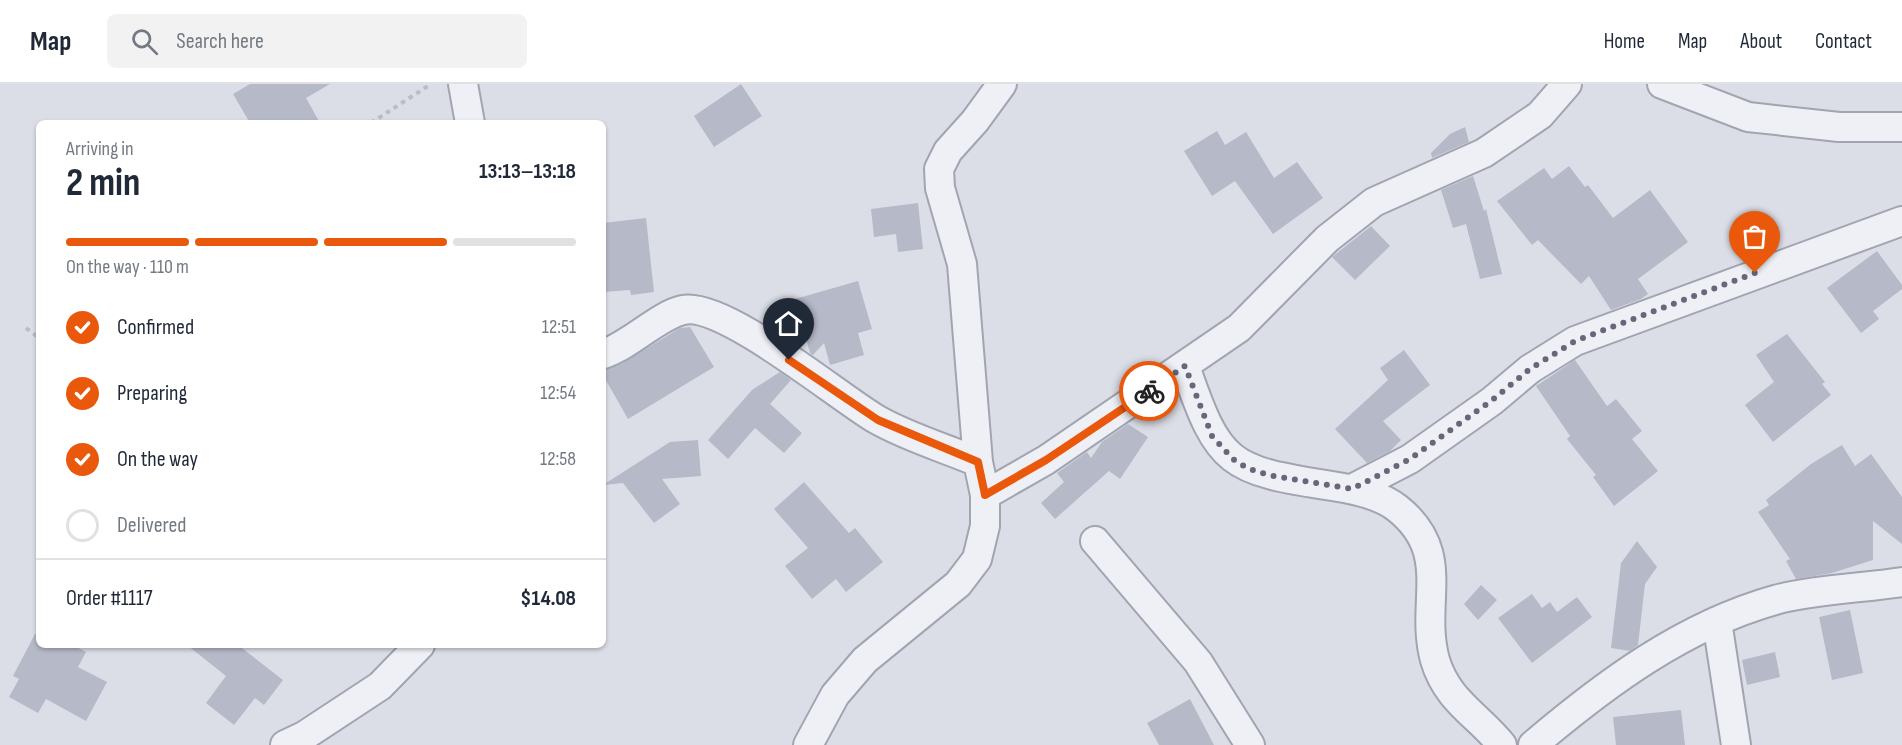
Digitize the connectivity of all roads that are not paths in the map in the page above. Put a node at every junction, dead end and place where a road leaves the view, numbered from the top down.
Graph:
1 (463, 84) edge
2 (1002, 84) edge
3 (1567, 84) edge
4 (1662, 84) edge
5 (469, 120) edge
6 (1902, 127) edge
7 (1902, 221) edge
8 (606, 352) edge
9 (1185, 366) junction
10 (978, 462) junction
11 (1352, 489) junction
12 (985, 495) junction
13 (1095, 541) dead end
14 (1902, 582) edge
15 (1717, 621) junction
16 (417, 648) edge
17 (285, 745) edge
18 (808, 745) edge
19 (1250, 745) edge
20 (1502, 745) edge
21 (1533, 745) edge
22 (1736, 745) edge

1 - 5 street
2 - 10 street
3 - 9 street
4 - 6 street
7 - 11 street
8 - 10 street
9 - 11 street
9 - 12 street
10 - 12 street
11 - 20 street
12 - 18 street
13 - 19 street
14 - 15 street
15 - 21 street
15 - 22 street
16 - 17 street

